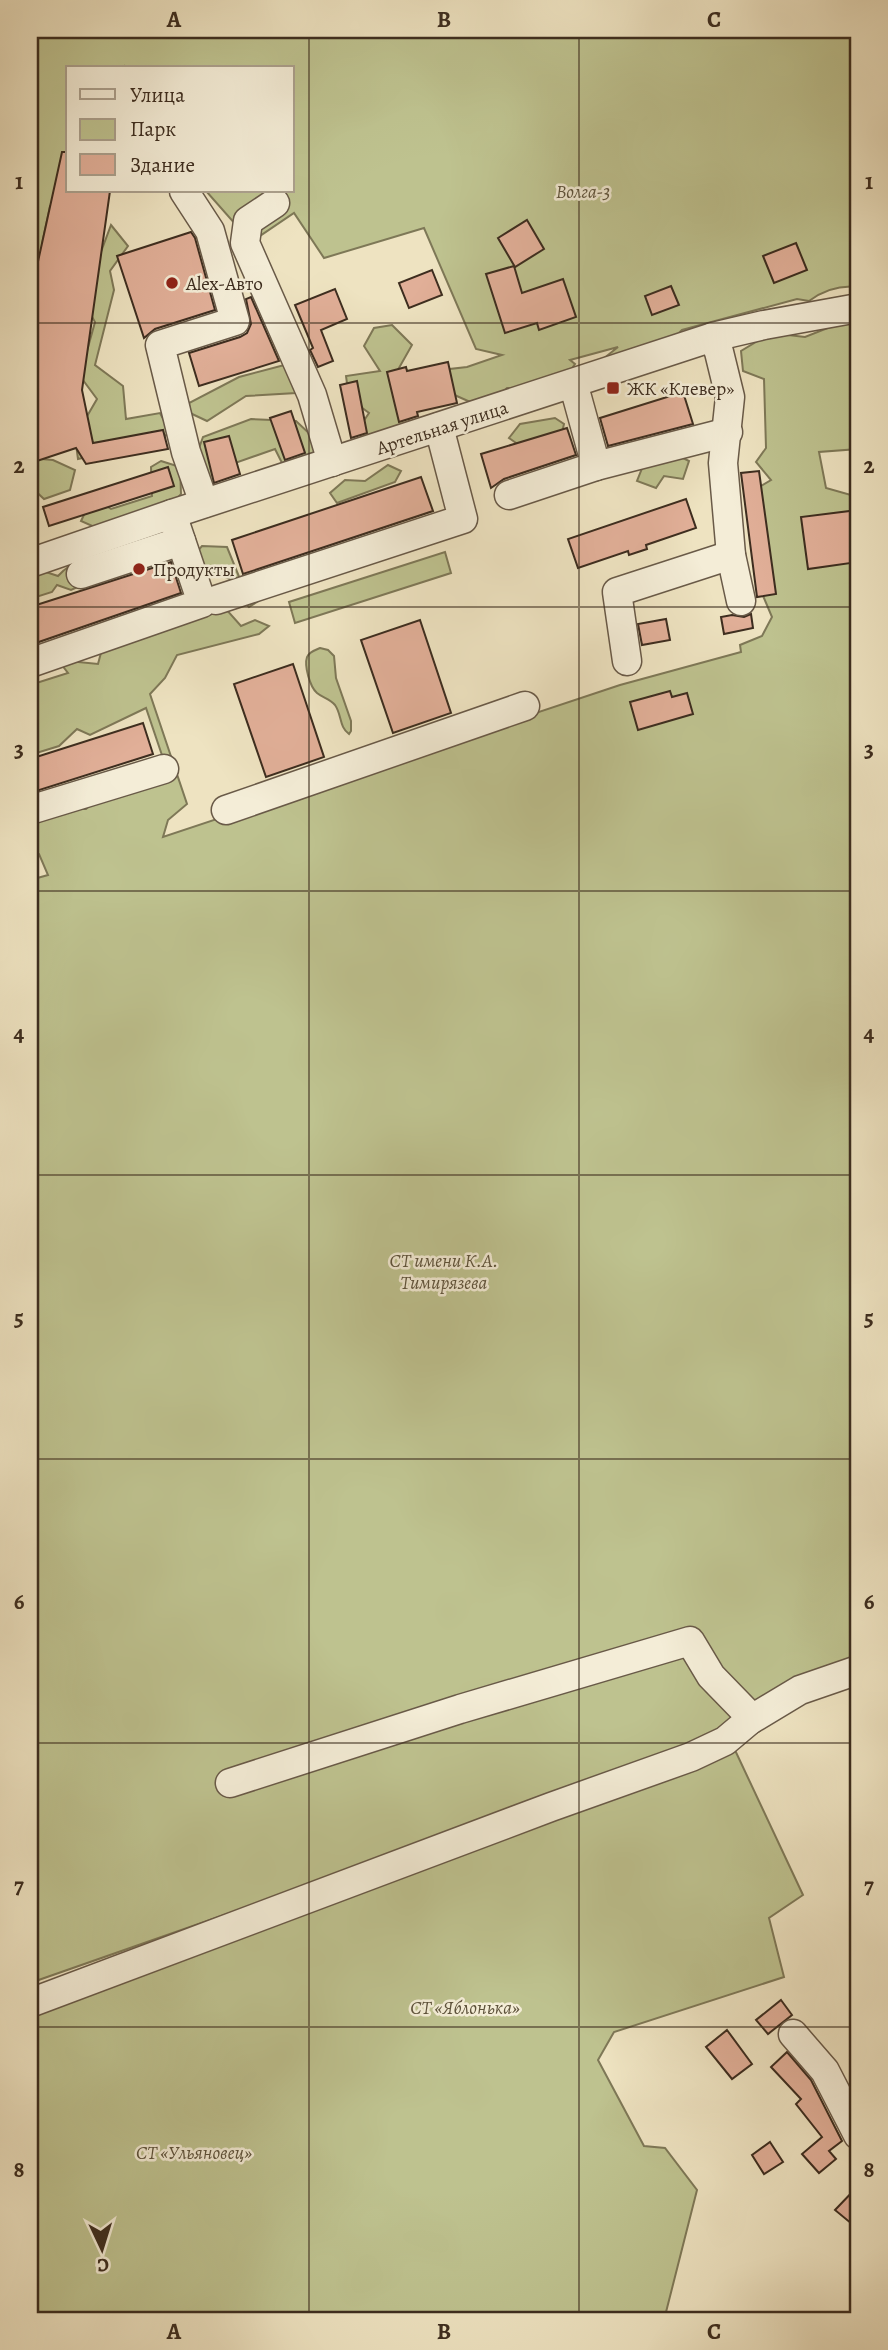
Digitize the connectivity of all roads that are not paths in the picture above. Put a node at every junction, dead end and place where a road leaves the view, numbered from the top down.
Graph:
1 (185, 192) edge
2 (275, 203) dead end
3 (858, 308) edge
4 (713, 337) junction
5 (571, 384) junction
6 (439, 427) junction
7 (728, 432) junction
8 (332, 462) junction
9 (596, 466) junction
10 (509, 495) dead end
11 (204, 503) junction
12 (172, 514) junction
13 (181, 541) junction
14 (731, 555) junction
15 (30, 564) edge
16 (81, 574) dead end
17 (216, 600) dead end
18 (741, 601) dead end
19 (627, 662) dead end
20 (30, 663) edge
21 (525, 706) dead end
22 (163, 769) dead end
23 (30, 810) edge
24 (226, 810) dead end
25 (858, 1670) edge
26 (750, 1720) junction
27 (230, 1783) dead end
28 (30, 2003) edge
29 (793, 2034) dead end
30 (858, 2135) edge

1 - 11 street
2 - 8 street
3 - 4 street, Артельная улица
4 - 5 street, Артельная улица
4 - 7 street
5 - 6 street, Артельная улица
5 - 9 street
6 - 8 street, Артельная улица
6 - 17 street
7 - 9 street
7 - 14 street
8 - 11 street, Артельная улица
9 - 10 street
11 - 12 street, Артельная улица
12 - 13 street
12 - 15 street, Артельная улица
13 - 16 street
13 - 20 street
14 - 18 street
14 - 19 street
21 - 24 street
22 - 23 street
25 - 26 street
26 - 27 street
26 - 28 street
29 - 30 street

